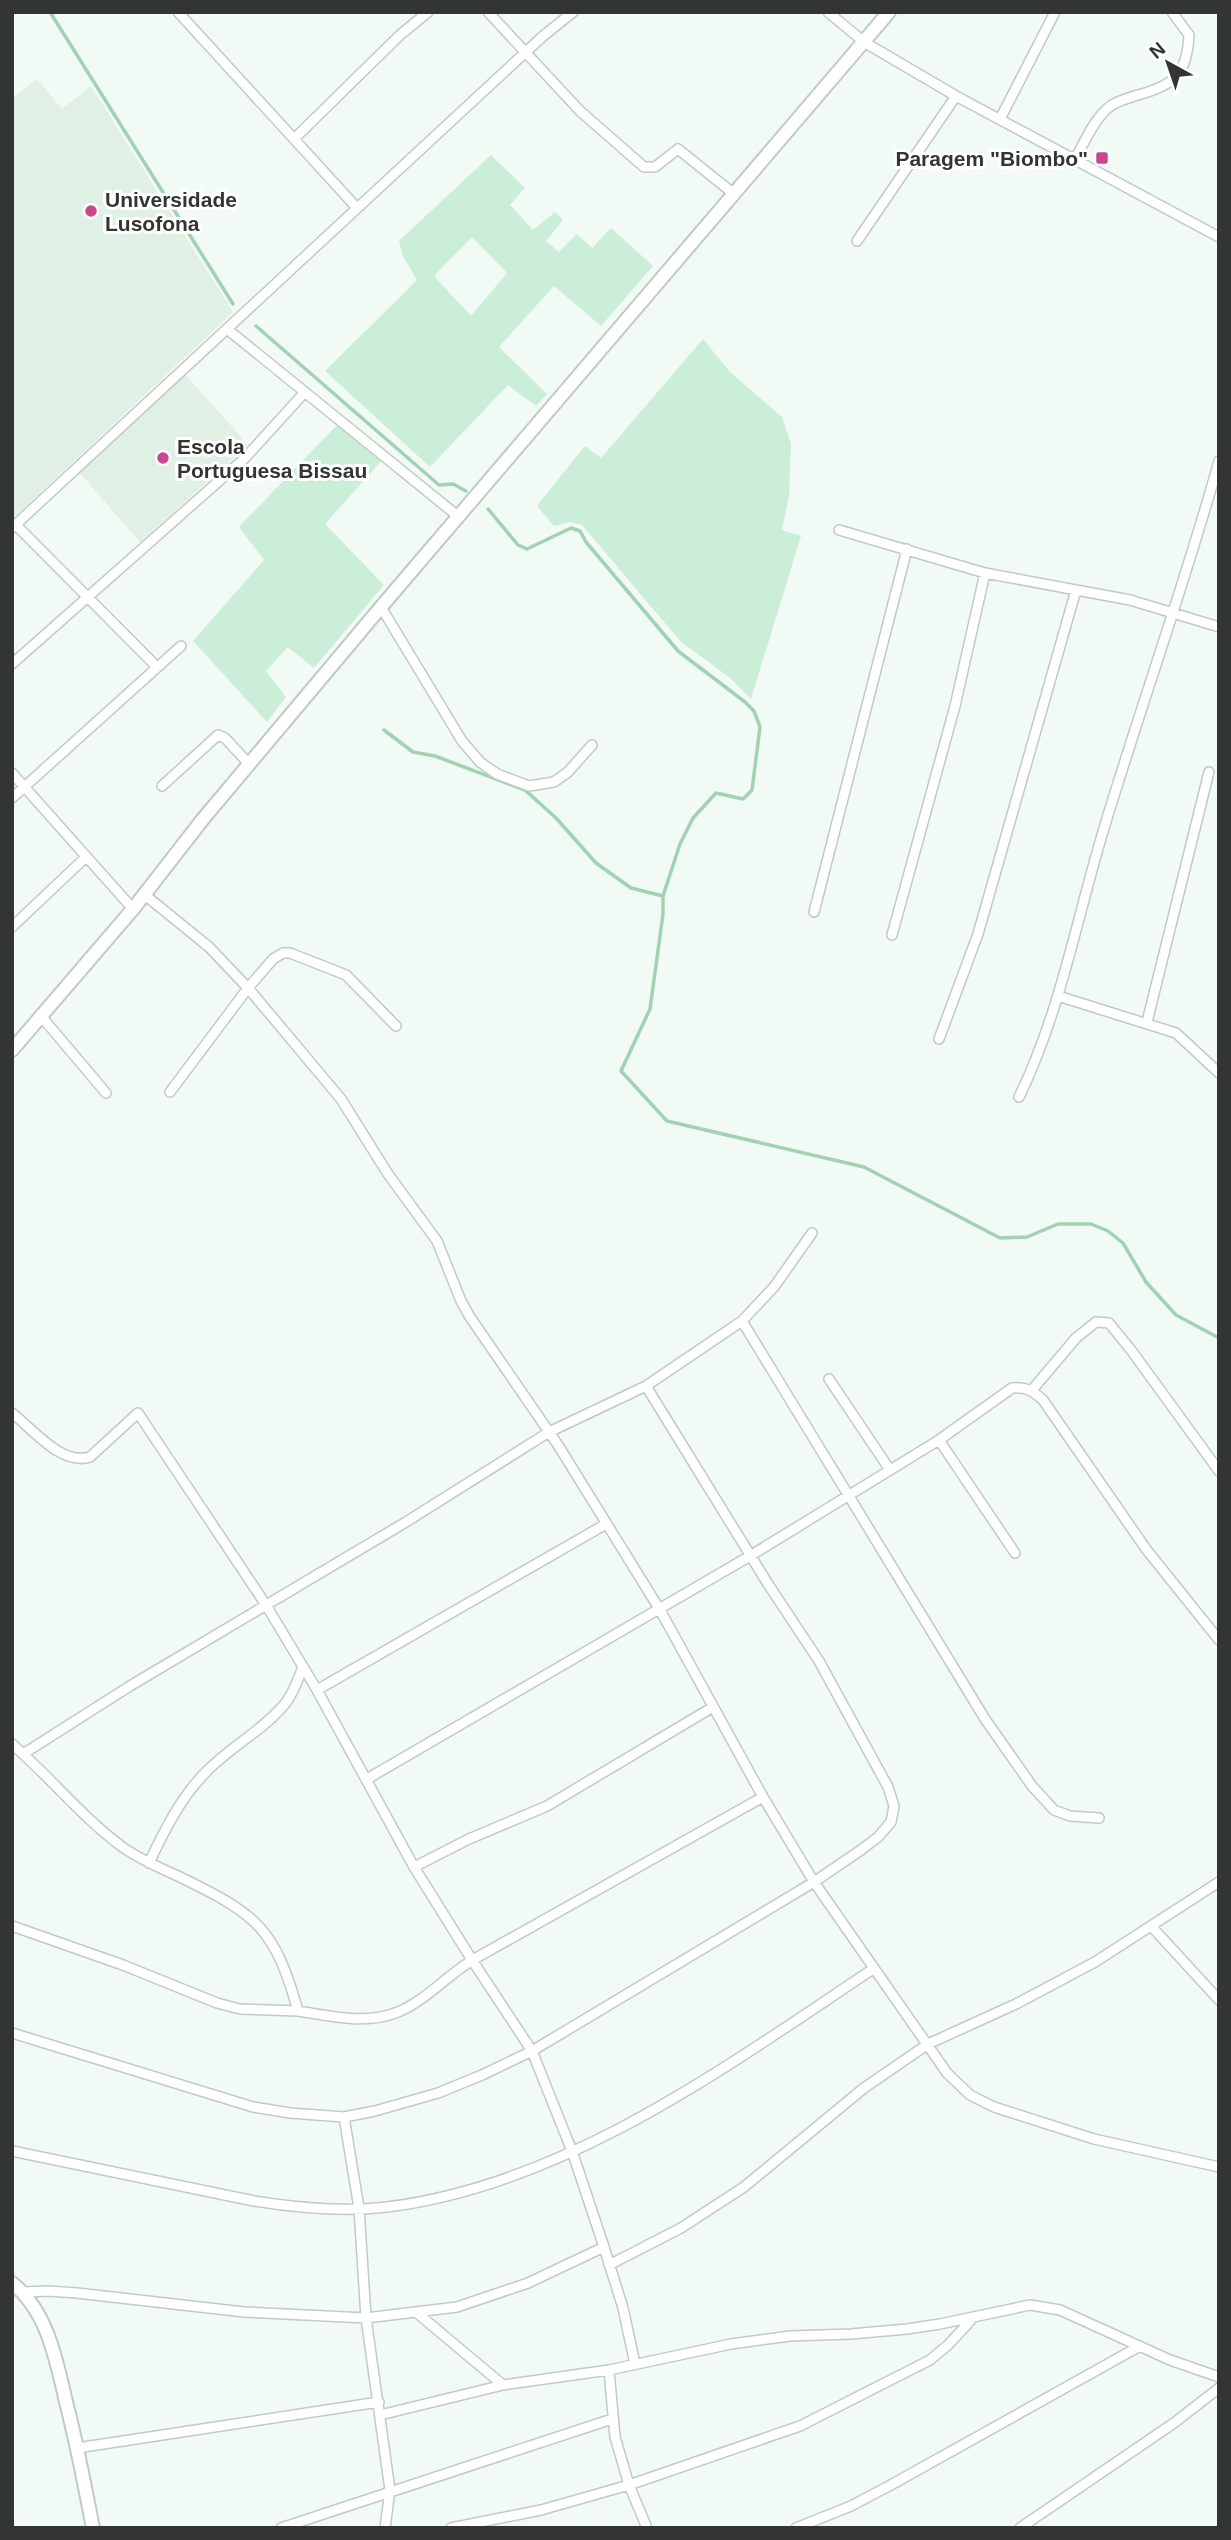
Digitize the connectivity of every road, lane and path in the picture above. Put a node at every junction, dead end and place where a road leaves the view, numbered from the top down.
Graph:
1 (178, 12) edge
2 (428, 12) edge
3 (488, 12) edge
4 (573, 12) edge
5 (828, 12) edge
6 (889, 12) edge
7 (1055, 12) edge
8 (1172, 12) edge
9 (864, 42) junction
10 (525, 54) junction
11 (956, 96) junction
12 (1000, 119) junction
13 (295, 138) junction
14 (1075, 159) junction
15 (734, 194) junction
16 (357, 208) junction
17 (1219, 237) edge
18 (857, 241) dead end
19 (226, 329) junction
20 (305, 392) junction
21 (1219, 461) edge
22 (459, 517) junction
23 (14, 527) edge
24 (839, 530) dead end
25 (906, 549) junction
26 (985, 573) junction
27 (1076, 590) junction
28 (86, 597) junction
29 (381, 607) junction
30 (1172, 612) junction
31 (1219, 627) edge
32 (181, 646) dead end
33 (12, 664) edge
34 (157, 667) junction
35 (592, 745) dead end
36 (249, 764) junction
37 (1209, 772) dead end
38 (12, 773) edge
39 (162, 786) dead end
40 (24, 788) junction
41 (12, 798) edge
42 (86, 857) junction
43 (145, 895) junction
44 (133, 909) junction
45 (814, 912) dead end
46 (12, 926) edge
47 (892, 935) dead end
48 (248, 988) junction
49 (1058, 996) junction
50 (41, 1016) junction
51 (1147, 1022) junction
52 (397, 1026) dead end
53 (939, 1040) dead end
54 (12, 1050) edge
55 (1219, 1073) edge
56 (170, 1092) dead end
57 (106, 1093) dead end
58 (1019, 1097) dead end
59 (812, 1233) dead end
60 (742, 1321) junction
61 (829, 1379) dead end
62 (646, 1386) junction
63 (1032, 1390) junction
64 (12, 1413) edge
65 (549, 1432) junction
66 (939, 1440) junction
67 (890, 1469) junction
68 (1219, 1471) edge
69 (849, 1495) junction
70 (606, 1524) junction
71 (1015, 1553) dead end
72 (750, 1556) junction
73 (266, 1605) junction
74 (660, 1610) junction
75 (1219, 1640) edge
76 (303, 1667) junction
77 (317, 1690) junction
78 (712, 1707) junction
79 (12, 1744) edge
80 (23, 1754) junction
81 (367, 1779) junction
82 (763, 1797) junction
83 (1099, 1818) dead end
84 (149, 1863) junction
85 (414, 1867) junction
86 (814, 1882) junction
87 (1219, 1882) edge
88 (12, 1926) edge
89 (1152, 1927) junction
90 (472, 1960) junction
91 (873, 1969) junction
92 (1219, 2000) edge
93 (298, 2011) junction
94 (12, 2033) edge
95 (928, 2044) junction
96 (532, 2051) junction
97 (344, 2117) junction
98 (12, 2151) edge
99 (572, 2151) junction
100 (1219, 2167) edge
101 (359, 2208) junction
102 (604, 2247) junction
103 (609, 2265) junction
104 (12, 2283) edge
105 (24, 2292) junction
106 (417, 2313) junction
107 (974, 2317) junction
108 (366, 2318) junction
109 (1140, 2346) junction
110 (635, 2364) junction
111 (609, 2370) junction
112 (1219, 2377) edge
113 (503, 2385) junction
114 (1219, 2388) edge
115 (379, 2402) junction
116 (380, 2415) junction
117 (612, 2419) junction
118 (77, 2448) junction
119 (629, 2485) junction
120 (390, 2490) junction
121 (93, 2528) edge
122 (281, 2528) edge
123 (385, 2528) edge
124 (451, 2528) edge
125 (647, 2528) edge
126 (796, 2528) edge
127 (1020, 2528) edge

1 - 13 street
2 - 13 street
3 - 10 street
4 - 10 street
5 - 9 street
6 - 9 main road
7 - 12 street
8 - 14 street
9 - 11 street
9 - 15 main road
10 - 15 street
10 - 16 street
11 - 12 street
11 - 18 street
12 - 14 street
13 - 16 street
14 - 17 street
15 - 22 main road
16 - 19 street
19 - 20 street
19 - 23 street
20 - 22 street
20 - 28 street
21 - 30 street
22 - 29 main road
23 - 28 street
24 - 25 street
25 - 26 street
25 - 45 street
26 - 27 street
26 - 47 street
27 - 30 street
27 - 53 street
28 - 33 street
28 - 34 street
29 - 35 street
29 - 36 main road
30 - 31 street
30 - 49 street
32 - 34 street
34 - 40 street
36 - 39 street
36 - 43 main road
37 - 51 street
38 - 40 street
40 - 41 street
40 - 42 street
42 - 44 street
42 - 46 street
43 - 44 main road
43 - 48 street
44 - 50 main road
48 - 52 street
48 - 56 street
48 - 65 street
49 - 51 street
49 - 58 street
50 - 54 main road
50 - 57 street
51 - 55 street
59 - 60 street
60 - 62 street
60 - 69 street
61 - 67 street
62 - 65 street
62 - 72 street
63 - 66 street
63 - 68 street
63 - 75 street
64 - 73 street
65 - 70 street
65 - 73 street
66 - 67 street
66 - 71 street
67 - 69 street
69 - 72 street
69 - 83 street
70 - 74 street
70 - 77 street
72 - 74 street
72 - 86 street
73 - 76 street
73 - 80 street
74 - 78 street
74 - 81 street
76 - 77 street
76 - 84 street
77 - 81 street
78 - 82 street
78 - 85 street
79 - 80 street
80 - 84 street
81 - 85 street
82 - 86 street
82 - 90 street
84 - 93 street
85 - 90 street
86 - 91 street
86 - 96 street
87 - 89 street
88 - 93 street
89 - 92 street
89 - 95 street
90 - 93 street
90 - 96 street
91 - 95 street
91 - 99 street
94 - 97 street
95 - 100 street
95 - 103 street
96 - 97 street
96 - 99 street
97 - 101 street
98 - 101 street
99 - 101 street
99 - 102 street
101 - 108 street
102 - 103 street
102 - 106 street
103 - 110 street
104 - 105 main road
105 - 108 street
105 - 118 main road
106 - 108 street
106 - 113 street
107 - 109 street
107 - 110 street
107 - 119 street
108 - 115 street
109 - 112 street
109 - 126 street
110 - 111 street
111 - 113 street
111 - 117 street
113 - 116 street
114 - 127 street
115 - 116 street
115 - 118 street
116 - 120 street
117 - 119 street
117 - 120 street
118 - 121 main road
119 - 124 street
119 - 125 street
120 - 122 street
120 - 123 street

